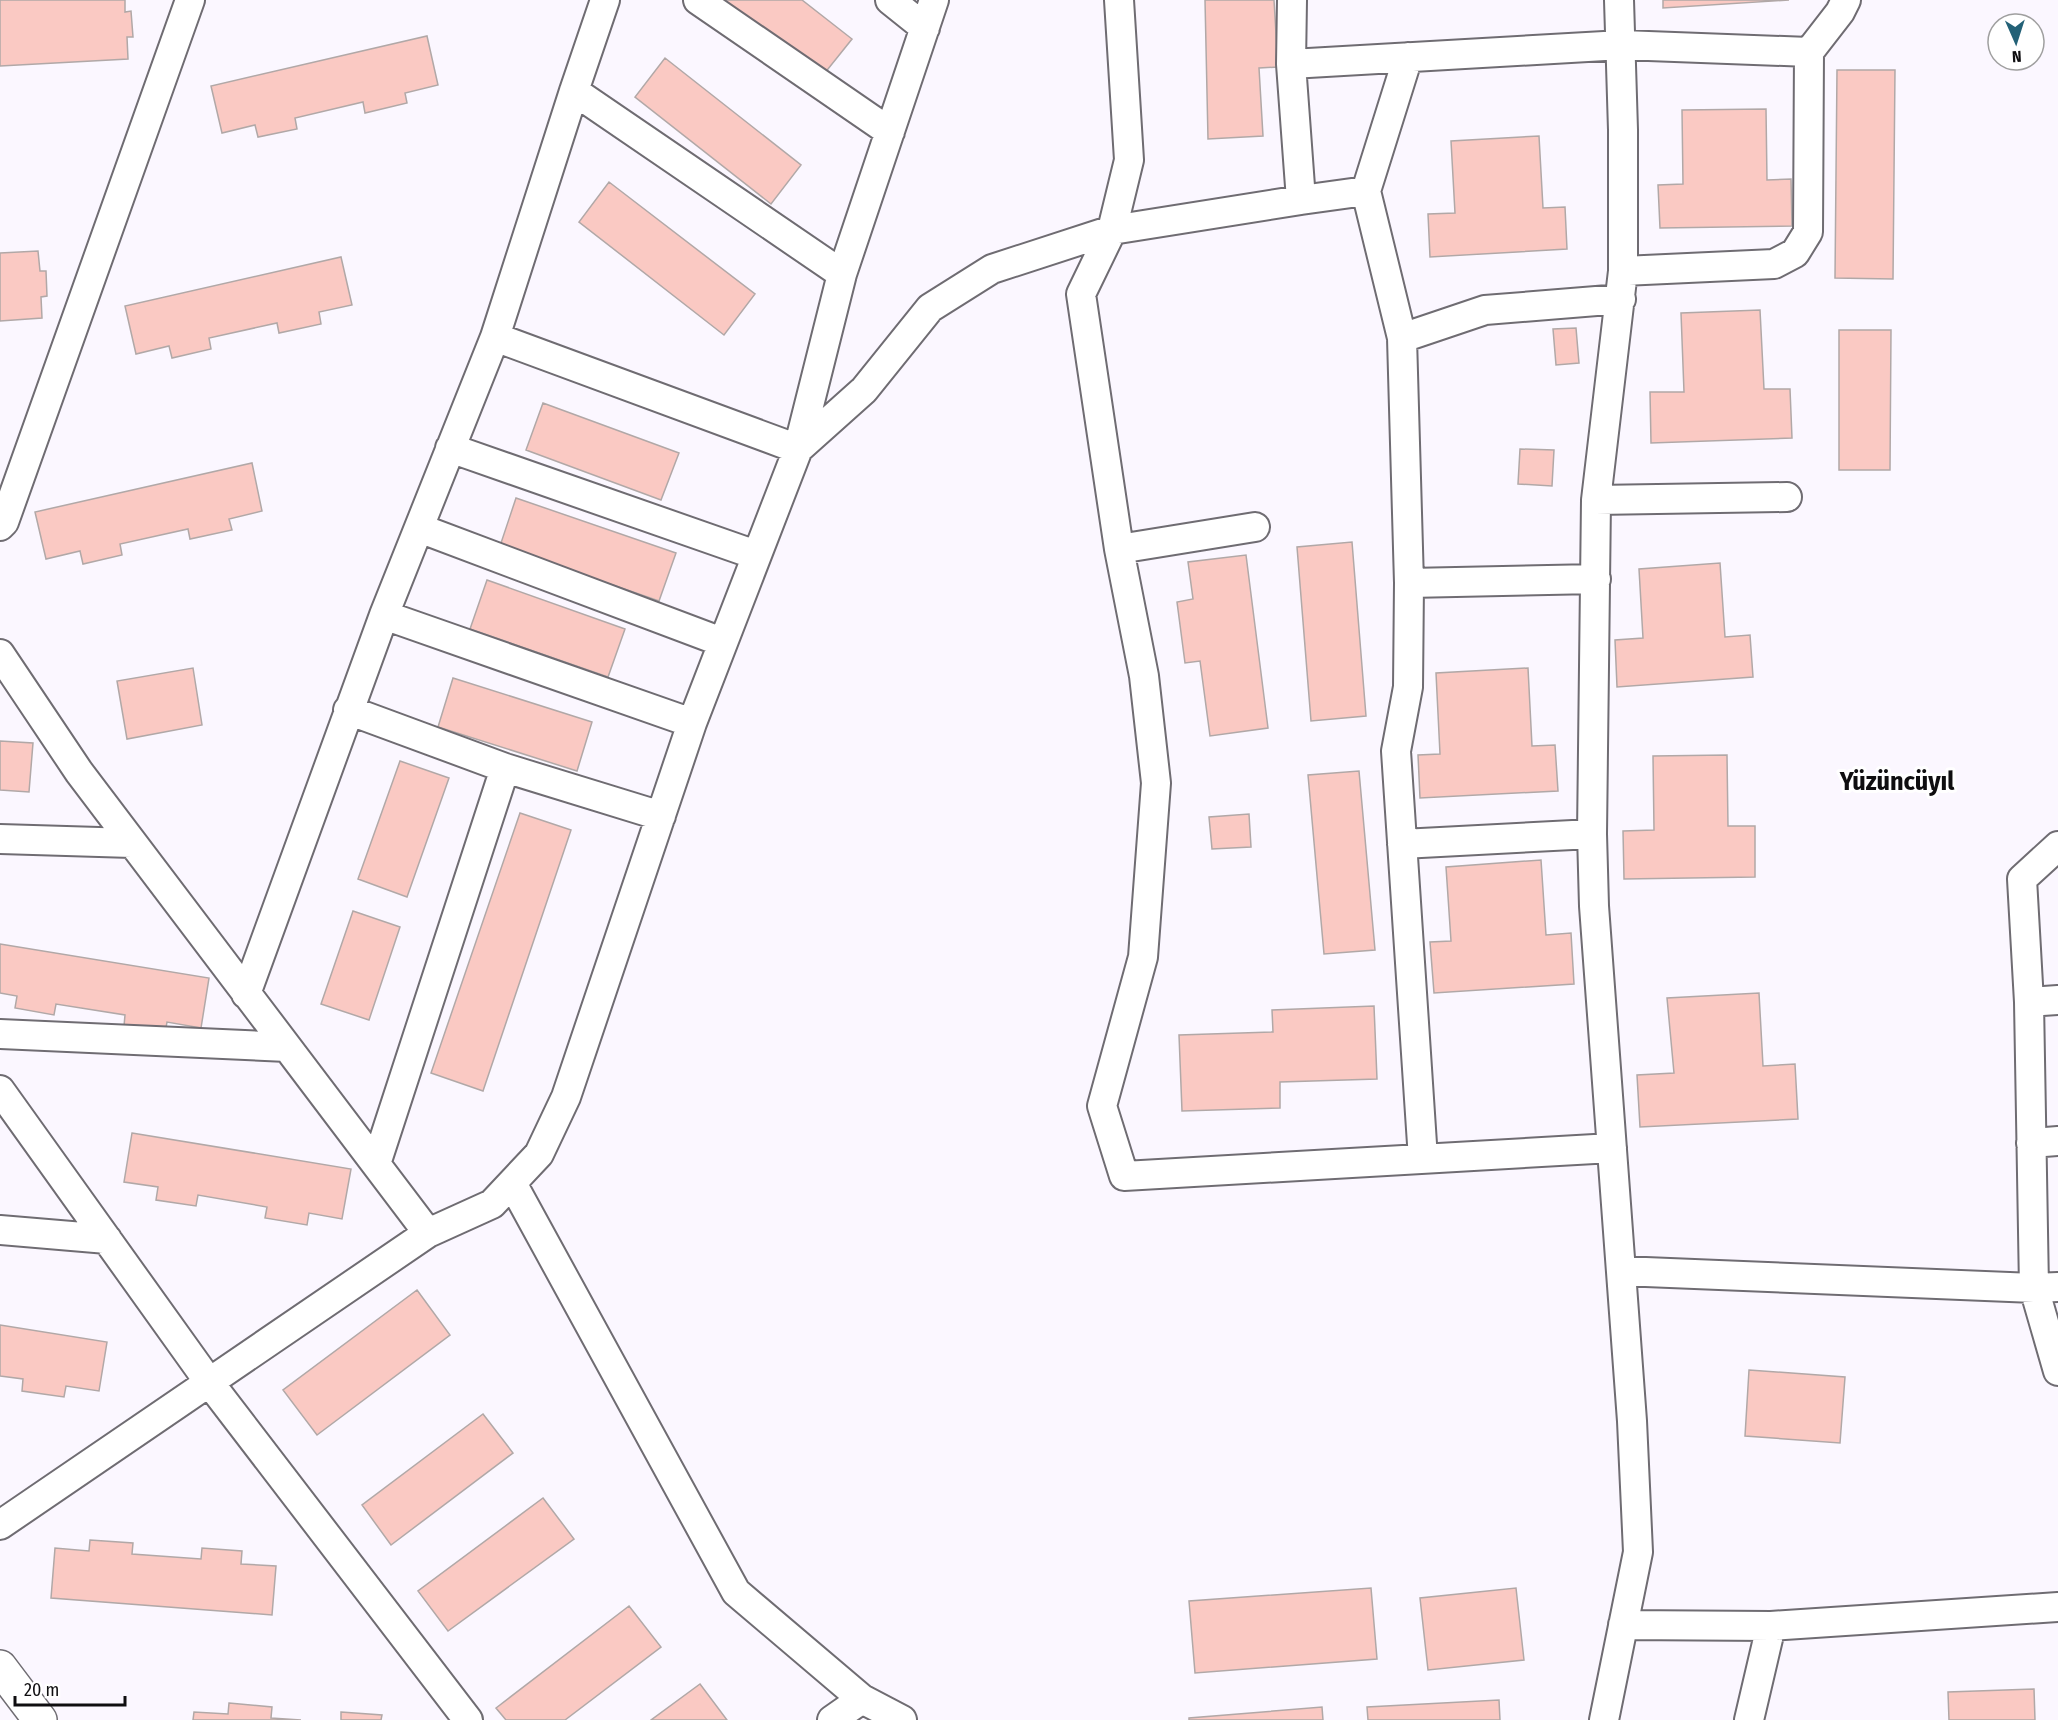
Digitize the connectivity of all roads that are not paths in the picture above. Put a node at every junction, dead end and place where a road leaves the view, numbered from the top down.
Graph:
1 (190, 0) edge
2 (605, 0) edge
3 (698, 0) edge
4 (890, 0) edge
5 (934, 0) edge
6 (1119, 0) edge
7 (1292, 0) edge
8 (1619, 0) edge
9 (1846, 0) edge
10 (925, 27) junction
11 (1622, 45) junction
12 (1809, 52) junction
13 (1408, 57) junction
14 (1291, 64) junction
15 (574, 91) junction
16 (890, 132) junction
17 (1366, 191) junction
18 (1301, 200) junction
19 (1112, 230) junction
20 (1623, 271) junction
21 (842, 274) junction
22 (1621, 299) junction
23 (495, 337) junction
24 (1402, 338) junction
25 (450, 448) junction
26 (798, 449) junction
27 (1787, 497) dead end
28 (1596, 501) junction
29 (0, 526) edge
30 (1256, 527) dead end
31 (419, 528) junction
32 (1119, 549) junction
33 (756, 555) junction
34 (1596, 579) junction
35 (1409, 583) junction
36 (384, 615) junction
37 (722, 642) junction
38 (0, 654) edge
39 (348, 710) junction
40 (692, 723) junction
41 (505, 768) junction
42 (661, 816) junction
43 (1592, 834) junction
44 (0, 839) edge
45 (132, 843) junction
46 (1402, 843) junction
47 (2058, 846) edge
48 (246, 994) junction
49 (2058, 1000) edge
50 (2029, 1002) junction
51 (0, 1034) edge
52 (287, 1047) junction
53 (0, 1090) edge
54 (2045, 1142) edge
55 (1612, 1148) junction
56 (1423, 1159) junction
57 (376, 1164) junction
58 (512, 1184) junction
59 (0, 1230) edge
60 (428, 1233) junction
61 (107, 1239) junction
62 (1621, 1271) junction
63 (2046, 1287) edge
64 (2058, 1371) edge
65 (209, 1382) junction
66 (0, 1525) edge
67 (2058, 1607) edge
68 (1623, 1625) junction
69 (1771, 1626) junction
70 (0, 1667) edge
71 (862, 1700) junction
72 (40, 1720) edge
73 (468, 1720) edge
74 (832, 1720) edge
75 (902, 1720) edge
76 (1604, 1720) edge
77 (1749, 1720) edge

1 - 29 street
2 - 15 street
3 - 16 street
4 - 10 street
5 - 10 street
6 - 19 street
7 - 14 street
8 - 11 street
9 - 12 street
10 - 16 street
11 - 12 street
11 - 13 street
11 - 20 street
12 - 20 street
13 - 14 street
13 - 17 street
14 - 18 street
15 - 21 street
15 - 23 street
16 - 21 street
17 - 18 street
17 - 24 street
18 - 19 street
19 - 26 street
19 - 32 street
20 - 22 street
21 - 26 street
22 - 24 street
22 - 28 street
23 - 25 street
23 - 26 street
24 - 35 street
25 - 31 street
25 - 33 street
26 - 33 street
27 - 28 street
28 - 34 street
30 - 32 street
31 - 36 street
31 - 37 street
32 - 56 street
33 - 37 street
34 - 35 street
34 - 43 street
35 - 46 street
36 - 39 street
36 - 40 street
37 - 40 street
38 - 45 street
39 - 41 street
39 - 48 street
40 - 42 street
41 - 42 street
41 - 57 street
42 - 58 street
43 - 46 street
43 - 55 street
44 - 45 street
45 - 48 street
46 - 56 street
47 - 50 street
48 - 52 street
49 - 50 street
50 - 54 street
51 - 52 street
52 - 57 street
53 - 61 street
54 - 63 street
55 - 56 street
55 - 62 street
57 - 60 street
58 - 60 street
58 - 71 street
59 - 61 street
60 - 65 street
61 - 65 street
62 - 63 street
62 - 68 street
63 - 64 street
65 - 66 street
65 - 73 street
67 - 69 street
68 - 69 street
68 - 76 street
69 - 77 street
70 - 72 street
71 - 74 street
71 - 75 street

